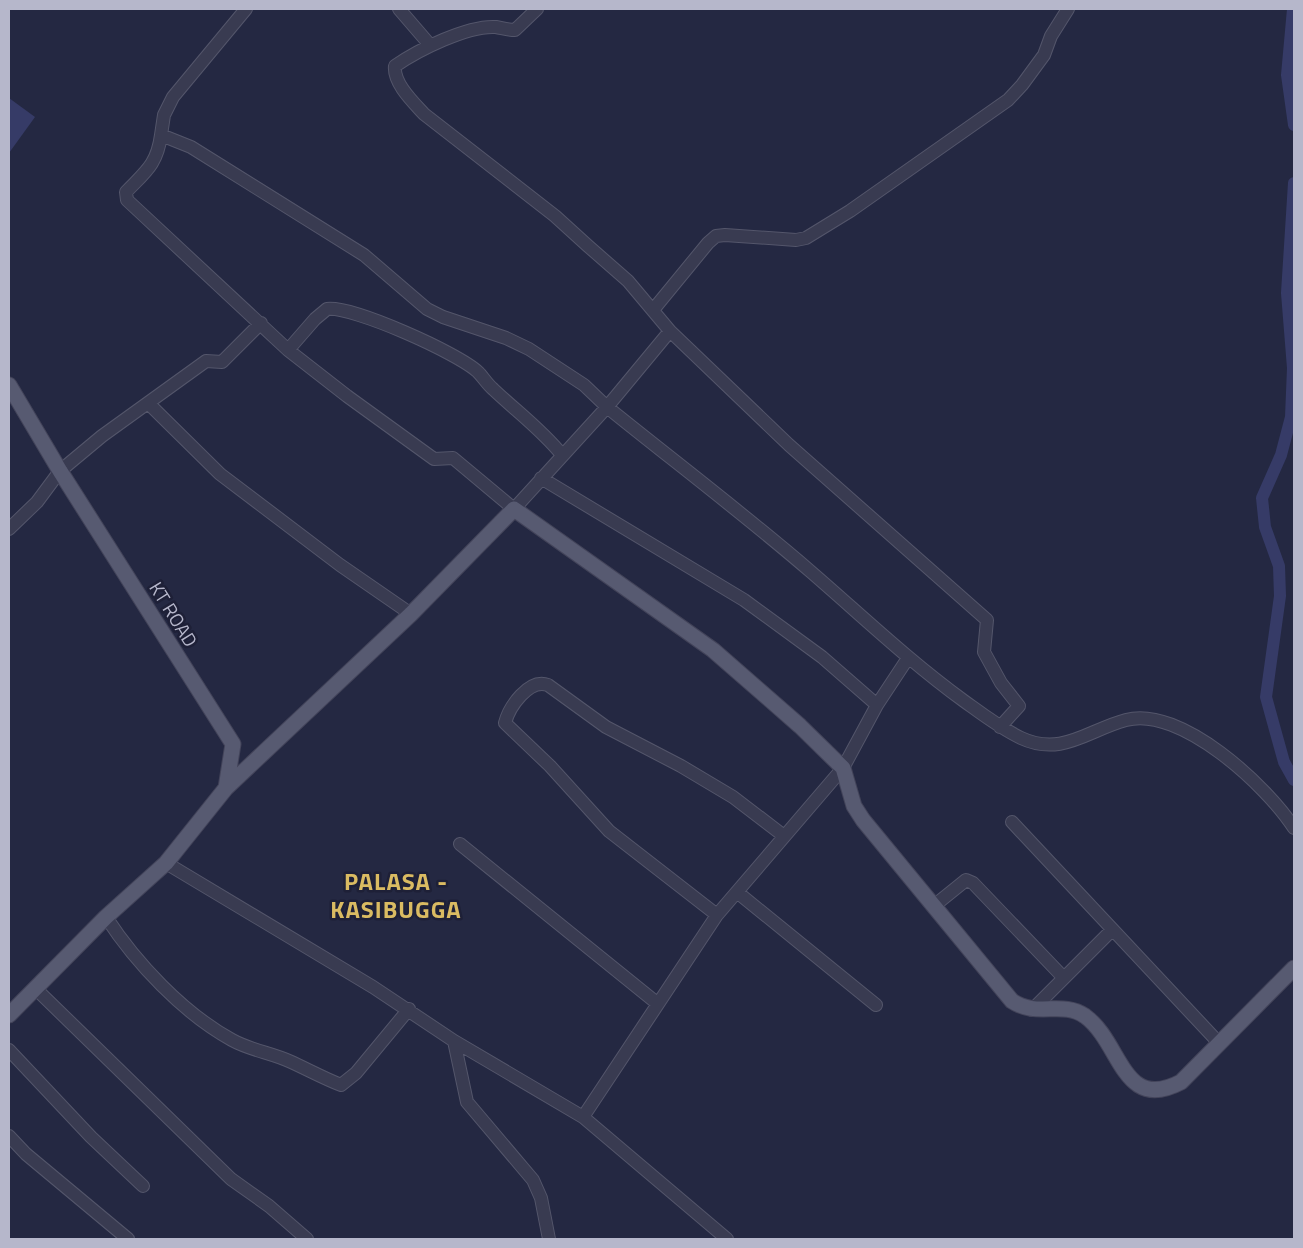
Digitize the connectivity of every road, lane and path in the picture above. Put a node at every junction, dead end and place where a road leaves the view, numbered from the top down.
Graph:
1 (246, 9) edge
2 (399, 9) edge
3 (537, 9) edge
4 (1068, 9) edge
5 (430, 45) junction
6 (161, 135) junction
7 (653, 310) junction
8 (261, 323) junction
9 (670, 331) junction
10 (288, 350) junction
11 (9, 385) edge
12 (148, 403) junction
13 (607, 407) junction
14 (562, 456) junction
15 (60, 471) junction
16 (541, 478) junction
17 (514, 508) junction
18 (9, 529) edge
19 (411, 614) junction
20 (908, 658) junction
21 (877, 705) junction
22 (1000, 727) junction
23 (843, 768) junction
24 (226, 788) junction
25 (1012, 822) dead end
26 (1294, 828) edge
27 (784, 836) junction
28 (460, 844) dead end
29 (166, 863) junction
30 (737, 892) junction
31 (935, 905) junction
32 (717, 915) junction
33 (106, 916) junction
34 (1112, 930) junction
35 (1294, 968) edge
36 (1064, 977) junction
37 (36, 988) junction
38 (658, 1004) junction
39 (876, 1005) dead end
40 (409, 1009) junction
41 (1032, 1010) junction
42 (9, 1015) edge
43 (454, 1041) junction
44 (1219, 1043) junction
45 (9, 1050) edge
46 (583, 1118) junction
47 (9, 1136) edge
48 (143, 1186) dead end
49 (128, 1239) edge
50 (307, 1239) edge
51 (549, 1239) edge
52 (727, 1239) edge

1 - 6 street
2 - 5 street
3 - 5 street
4 - 7 street
5 - 7 street
6 - 8 street
6 - 13 street
7 - 9 street
8 - 10 street
8 - 12 street
9 - 13 street
9 - 22 street
10 - 14 street
10 - 17 street
11 - 15 main road, KT ROAD
12 - 15 street
12 - 19 street
13 - 14 street
13 - 20 street
14 - 16 street
15 - 18 street
15 - 24 main road, KT ROAD
16 - 17 street
16 - 21 street
17 - 19 main road
17 - 23 main road
19 - 24 main road
20 - 21 street
20 - 22 street
21 - 23 street
22 - 26 street
23 - 27 street
23 - 31 main road
24 - 29 main road, KT ROAD
25 - 34 street
27 - 30 street
27 - 32 street
28 - 38 street
29 - 33 main road, KT ROAD
29 - 40 street
30 - 32 street
30 - 39 street
31 - 36 street
31 - 41 main road
32 - 38 street
33 - 37 main road, KT ROAD
33 - 40 street
34 - 36 street
34 - 44 street
35 - 44 main road
36 - 41 street
37 - 42 main road, KT ROAD
37 - 50 street
38 - 46 street
40 - 43 street
41 - 44 main road
43 - 46 street
43 - 51 street
45 - 48 street
46 - 52 street
47 - 49 street

